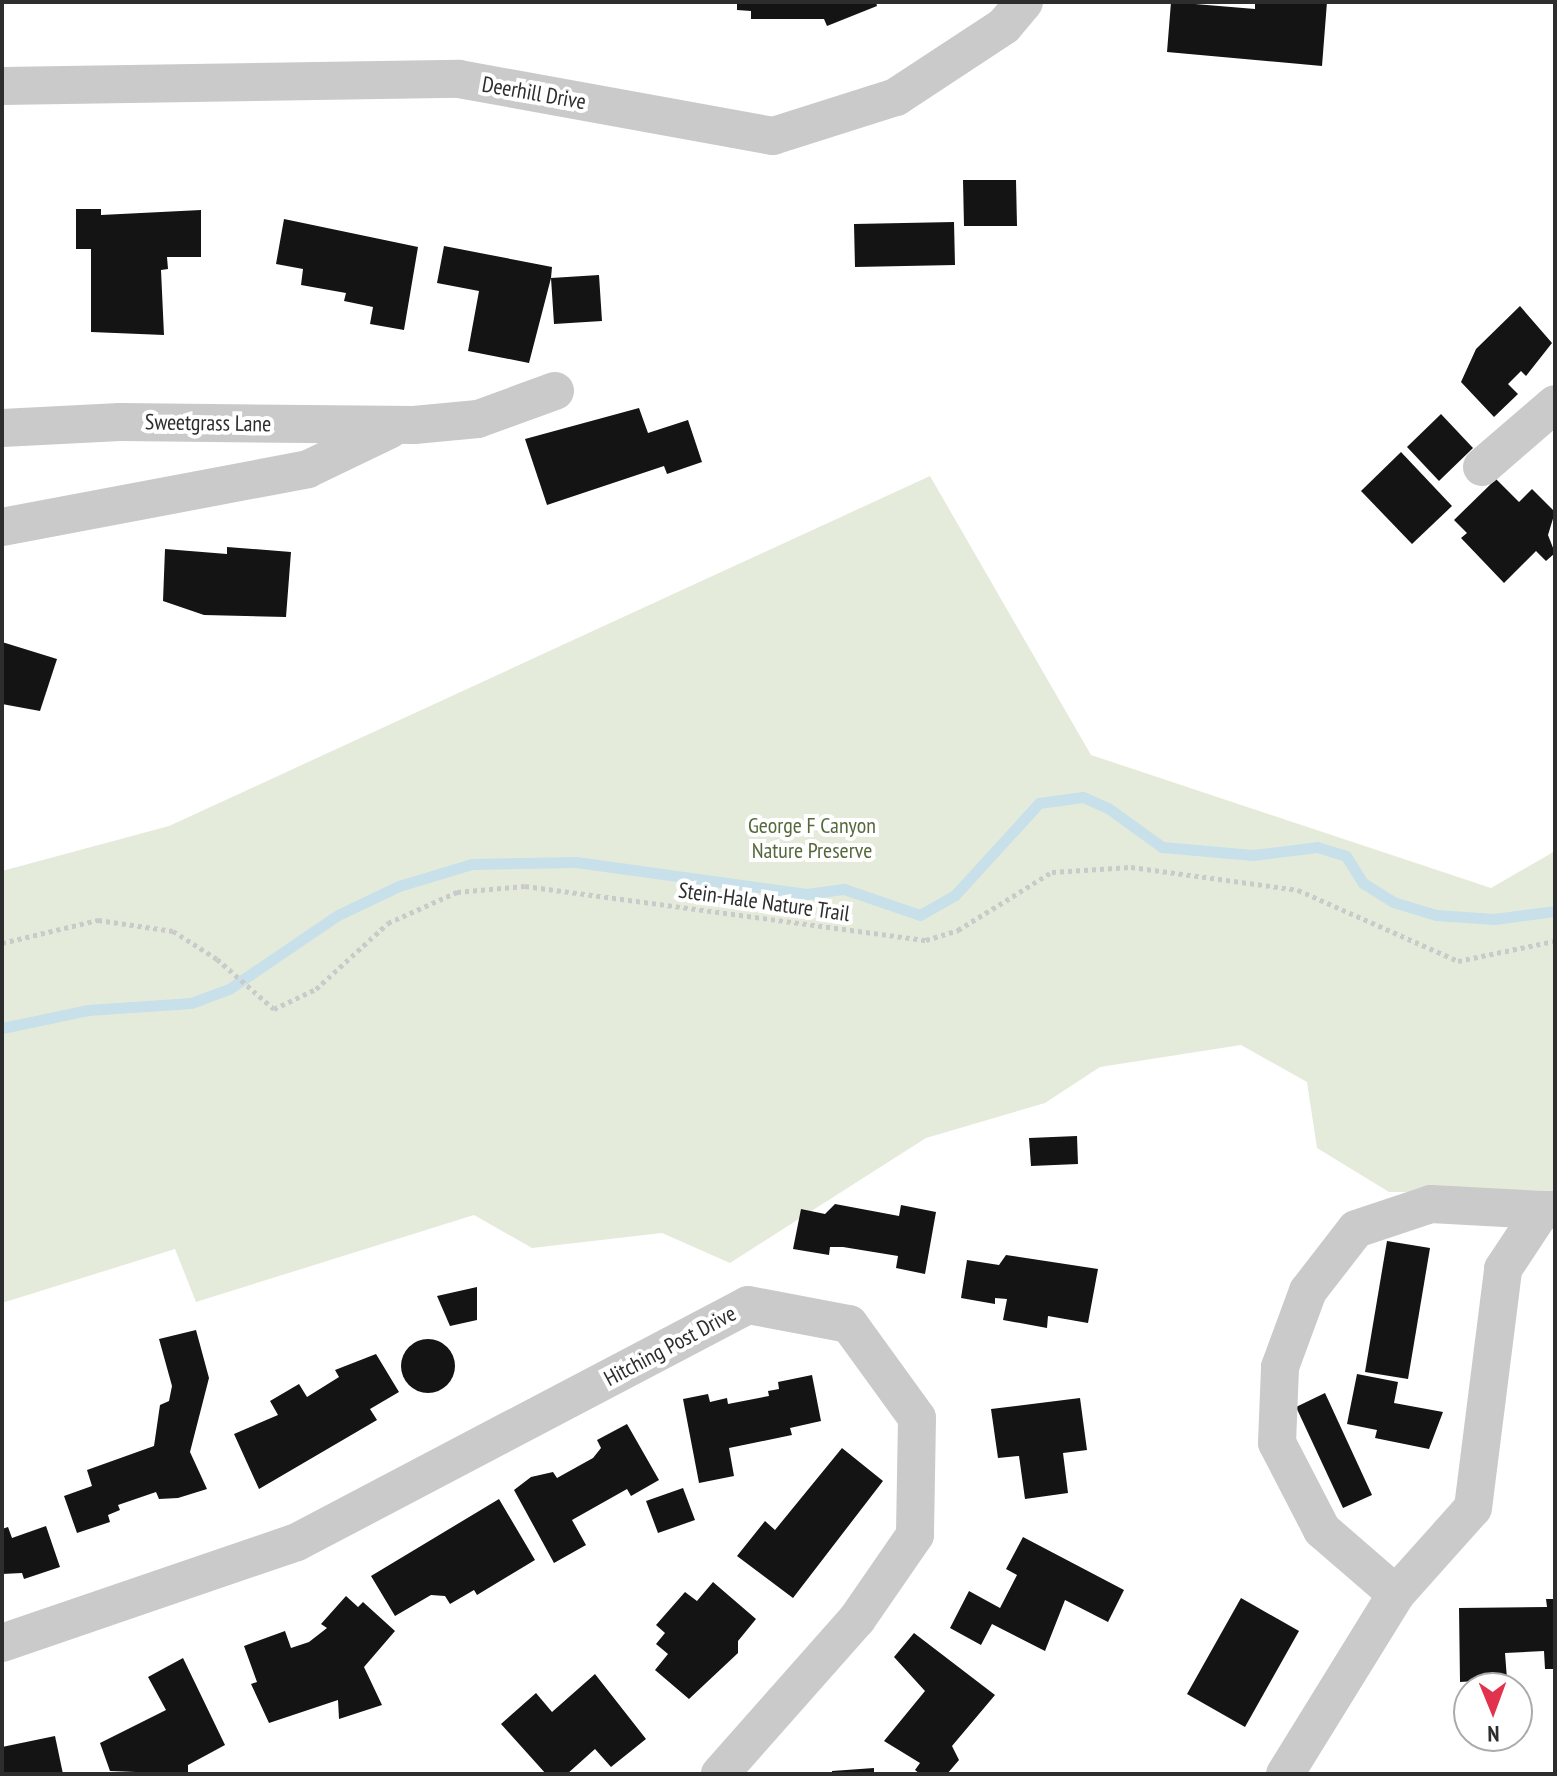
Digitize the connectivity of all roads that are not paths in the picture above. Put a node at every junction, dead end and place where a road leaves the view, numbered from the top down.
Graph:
1 (1024, 2) edge
2 (2, 86) edge
3 (555, 391) dead end
4 (1555, 404) edge
5 (406, 425) junction
6 (2, 428) edge
7 (1482, 467) dead end
8 (2, 527) edge
9 (1549, 1210) edge
10 (1396, 1594) junction
11 (2, 1643) edge
12 (720, 1774) edge
13 (1285, 1774) edge

1 - 2 street, Deerhill Drive
3 - 5 street
4 - 7 street
5 - 6 street, Sweetgrass Lane
5 - 8 street
9 - 10 street
9 - 10 street
10 - 13 street
11 - 12 street, Hitching Post Drive

